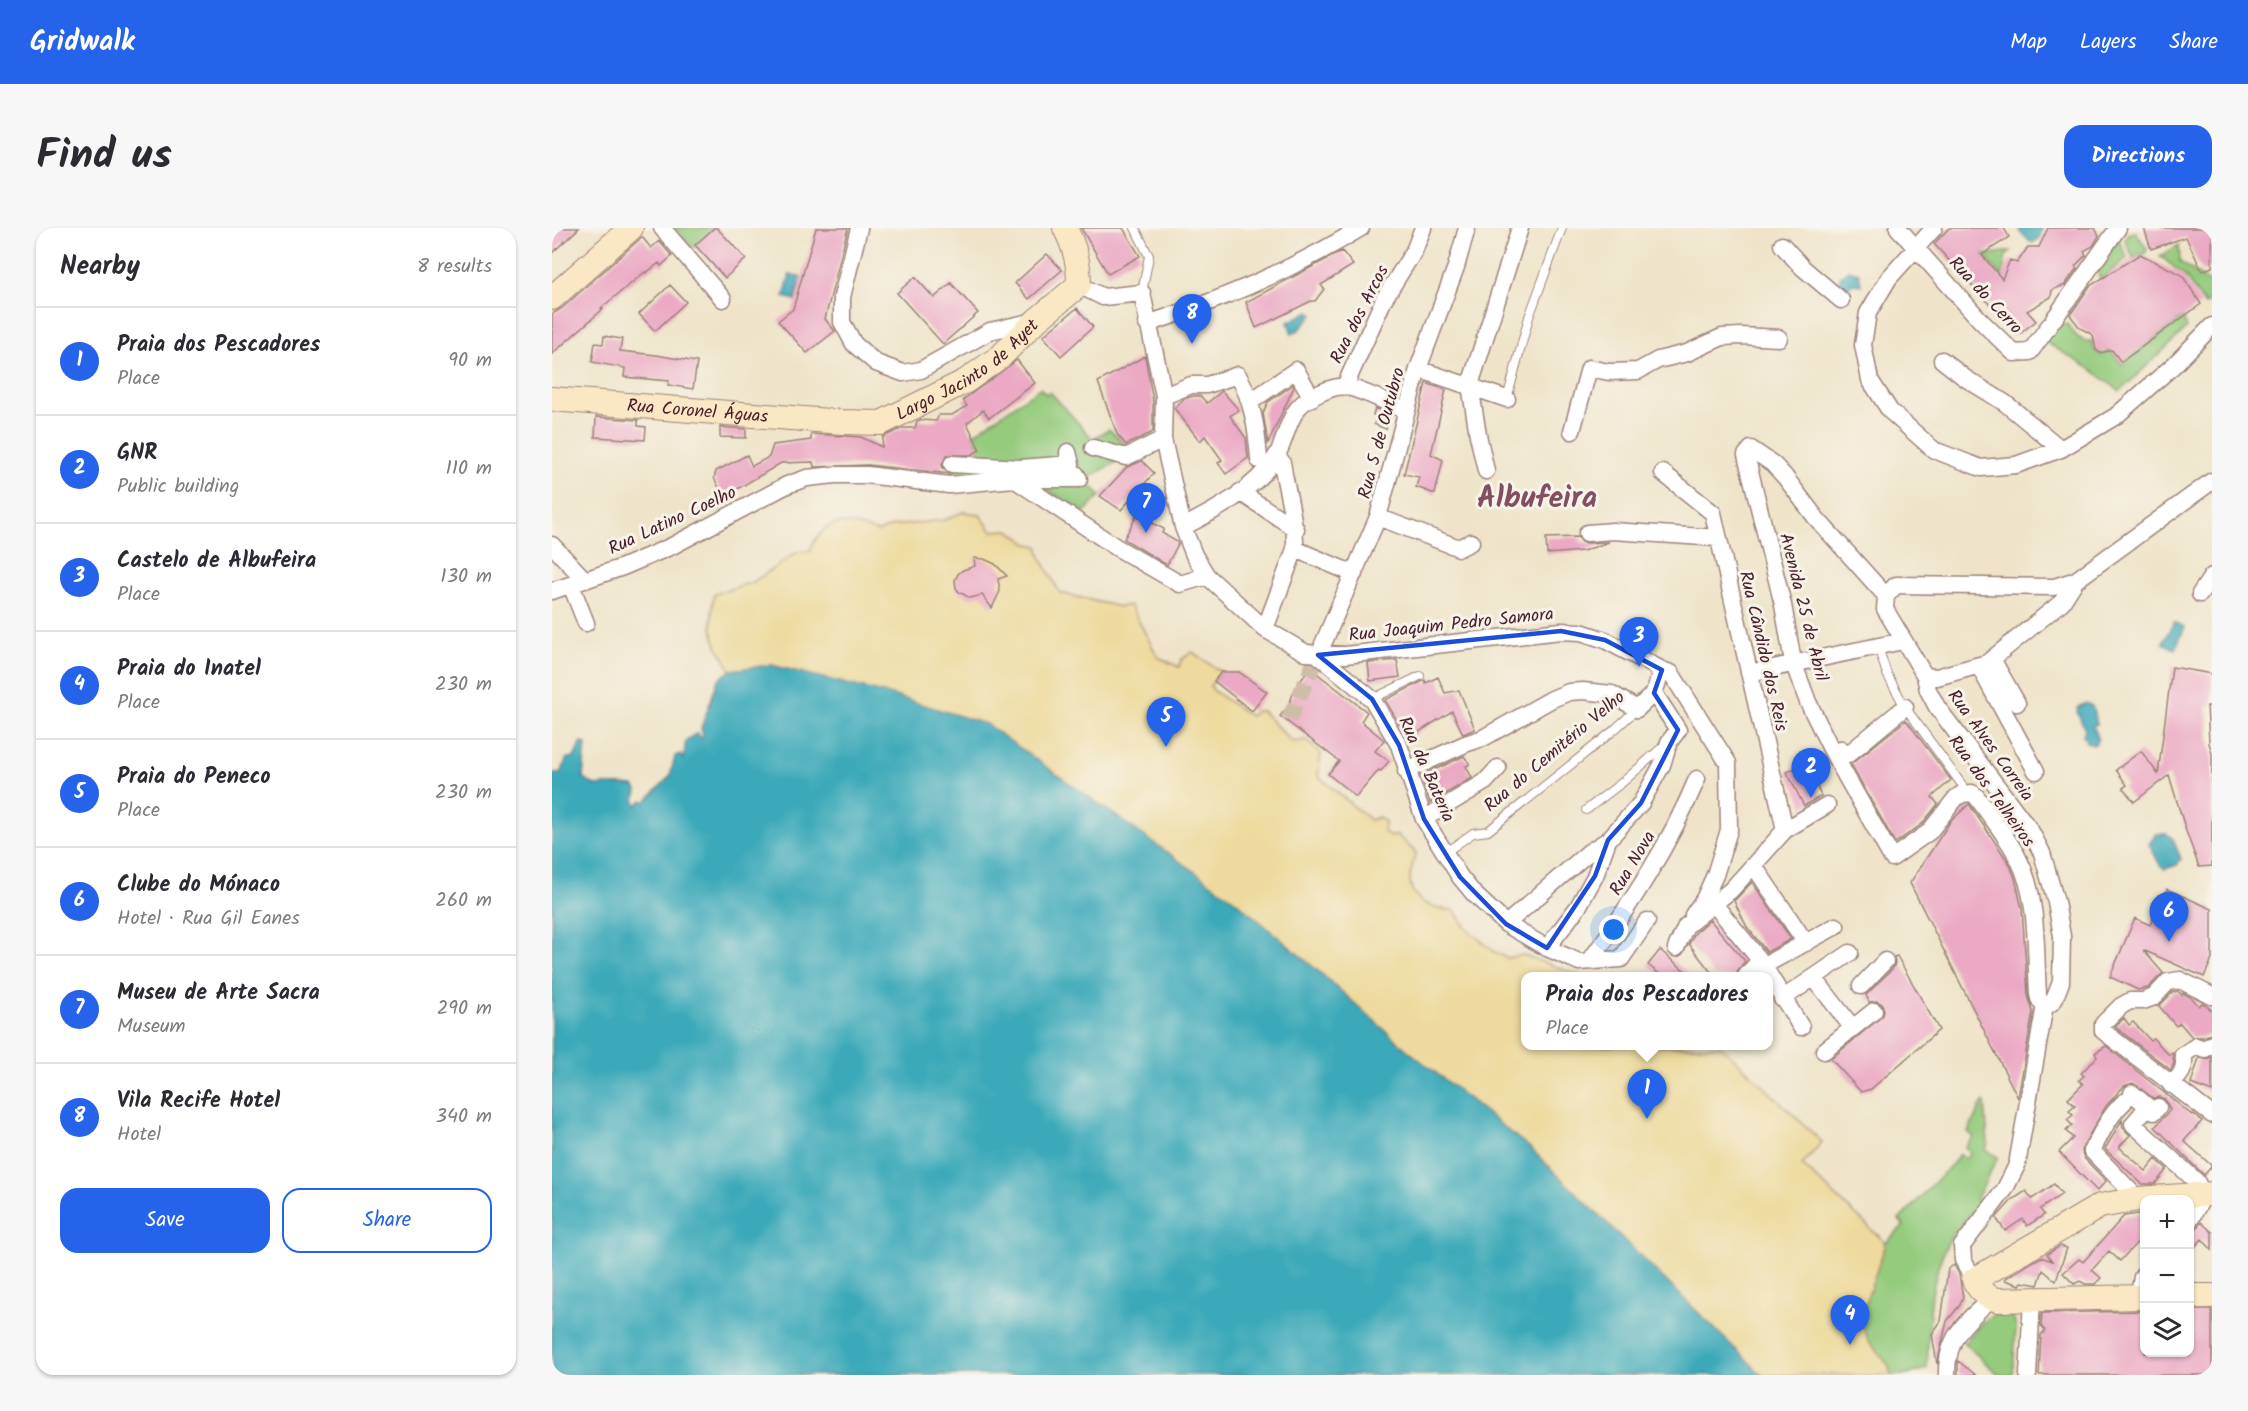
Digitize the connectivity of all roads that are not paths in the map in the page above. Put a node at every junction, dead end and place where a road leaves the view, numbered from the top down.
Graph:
1 (631, 228) edge
2 (662, 228) edge
3 (859, 228) edge
4 (1065, 228) edge
5 (1135, 228) edge
6 (1361, 228) edge
7 (1423, 228) edge
8 (1467, 228) edge
9 (1520, 228) edge
10 (1562, 228) edge
11 (1898, 228) edge
12 (1934, 228) edge
13 (2118, 228) edge
14 (1782, 245) dead end
15 (1916, 248) junction
16 (1079, 285) junction
17 (1142, 293) junction
18 (552, 298) edge
19 (723, 299) dead end
20 (1841, 300) dead end
21 (1037, 320) junction
22 (1147, 324) junction
23 (2212, 326) edge
24 (1779, 338) dead end
25 (1942, 360) dead end
26 (1418, 369) junction
27 (1470, 385) junction
28 (1345, 386) junction
29 (1164, 396) junction
30 (1312, 398) junction
31 (552, 399) edge
32 (1507, 399) joint
33 (1250, 402) junction
34 (1407, 411) junction
35 (842, 422) joint
36 (1572, 430) dead end
37 (1163, 439) junction
38 (1093, 448) dead end
39 (2061, 449) junction
40 (1068, 452) dead end
41 (1748, 452) joint
42 (1276, 457) junction
43 (1259, 460) dead end
44 (952, 464) dead end
45 (1486, 471) dead end
46 (1663, 473) dead end
47 (1018, 474) junction
48 (2212, 481) edge
49 (1240, 492) junction
50 (1378, 517) junction
51 (1184, 527) junction
52 (1296, 529) junction
53 (1587, 533) dead end
54 (1718, 538) junction
55 (1471, 542) dead end
56 (552, 545) edge
57 (1295, 549) junction
58 (1354, 574) junction
59 (1207, 576) junction
60 (2212, 576) edge
61 (578, 583) junction
62 (552, 591) edge
63 (2060, 592) junction
64 (2200, 594) dead end
65 (1886, 596) junction
66 (586, 623) dead end
67 (1265, 628) junction
68 (1903, 641) junction
69 (1878, 646) junction
70 (1316, 651) junction
71 (1793, 662) junction
72 (1986, 662) junction
73 (1662, 670) junction
74 (1749, 673) junction
75 (1420, 676) dead end
76 (1924, 676) junction
77 (1654, 693) junction
78 (1372, 699) junction
79 (2018, 703) dead end
80 (1905, 707) junction
81 (1636, 709) junction
82 (1671, 744) junction
83 (1833, 753) junction
84 (1498, 768) dead end
85 (1406, 771) junction
86 (2036, 771) dead end
87 (1697, 779) dead end
88 (1968, 793) junction
89 (1827, 805) dead end
90 (1586, 810) dead end
91 (1424, 819) junction
92 (1785, 830) junction
93 (1608, 840) junction
94 (1446, 852) junction
95 (1754, 866) junction
96 (1714, 904) junction
97 (1647, 921) dead end
98 (1506, 924) junction
99 (1686, 926) junction
100 (1836, 926) dead end
101 (1806, 943) junction
102 (1547, 948) junction
103 (1676, 948) dead end
104 (1850, 953) dead end
105 (1590, 961) junction
106 (1885, 961) dead end
107 (1761, 963) junction
108 (1751, 972) edge
109 (1766, 972) edge
110 (1815, 978) junction
111 (1773, 984) edge
112 (1861, 986) dead end
113 (2212, 996) edge
114 (1782, 999) junction
115 (2045, 1005) junction
116 (1874, 1011) dead end
117 (1800, 1027) dead end
118 (1852, 1027) junction
119 (2212, 1044) edge
120 (1824, 1051) dead end
121 (2124, 1102) junction
122 (2156, 1104) junction
123 (2212, 1115) edge
124 (2208, 1195) edge
125 (2138, 1199) junction
126 (2194, 1214) edge
127 (1974, 1280) junction
128 (2140, 1289) edge
129 (2194, 1296) edge
130 (2212, 1296) edge
131 (1991, 1299) junction
132 (2032, 1299) junction
133 (1947, 1375) edge
134 (2028, 1375) edge

1 - 18 street
2 - 19 street
3 - 21 street
4 - 16 street
5 - 17 lane
6 - 22 street
7 - 28 street, Rua dos Arcos
8 - 26 street, Rua 5 de Outubro
9 - 27 street
10 - 32 lane
11 - 15 street, Rua do Cerro
12 - 15 street
13 - 15 street, Rua do Cerro
14 - 20 street
15 - 39 street
16 - 17 street
16 - 21 street, Largo Jacinto de Ayet
17 - 22 street, Rua da Bateria
21 - 35 street, Largo Jacinto de Ayet
22 - 29 street, Rua da Bateria
23 - 39 street
24 - 36 street
25 - 39 street
26 - 27 street
26 - 34 street, Rua 5 de Outubro
27 - 32 street
27 - 45 street
28 - 30 street
28 - 34 street
29 - 33 street
29 - 37 street, Rua da Bateria
30 - 33 street
30 - 42 street
31 - 35 street, Rua Coronel Águas
33 - 43 street
34 - 50 street, Rua 5 de Outubro
37 - 38 street
37 - 51 street, Rua da Bateria
40 - 47 street
41 - 65 street, Rua Alves Correia
41 - 71 street, Avenida 25 de Abril
42 - 49 street
42 - 52 street
44 - 47 street
46 - 54 street, Rua Cândido dos Reis
47 - 59 street
47 - 61 street, Rua Latino Coelho
48 - 63 street
49 - 51 street
49 - 52 street
50 - 55 street
50 - 58 street, Rua 5 de Outubro
51 - 59 street, Rua da Bateria
52 - 57 street
53 - 54 street
54 - 74 street, Rua Cândido dos Reis
56 - 61 street
57 - 58 street
57 - 67 street
58 - 70 street, Rua 5 de Outubro
59 - 67 street, Rua da Bateria
60 - 64 street
61 - 62 street, Rua Latino Coelho
61 - 66 street
63 - 65 street
63 - 72 street
65 - 68 street, Rua Alves Correia
67 - 70 street, Rua da Bateria
68 - 69 street
68 - 76 street, Rua Alves Correia
69 - 71 street
69 - 80 lane, Rua dos Telheiros
70 - 73 street, Rua Joaquim Pedro Samora
70 - 78 street, Rua da Bateria
71 - 74 street
71 - 83 street, Avenida 25 de Abril
72 - 76 street
72 - 79 street
72 - 86 street
73 - 77 street
73 - 99 street, Rua Joaquim Pedro Samora
74 - 92 street, Rua Cândido dos Reis
75 - 78 lane
76 - 115 street, Rua Alves Correia
77 - 81 street, Rua do Cemitério Velho
77 - 82 street
78 - 85 street, Rua da Bateria
80 - 83 street
80 - 88 lane, Rua dos Telheiros
81 - 85 street
81 - 94 lane, Rua do Cemitério Velho
82 - 90 lane
82 - 93 street
83 - 88 street, Avenida 25 de Abril
84 - 91 street
85 - 91 street, Rua da Bateria
87 - 105 street, Rua Nova
88 - 115 street, Rua dos Telheiros
89 - 92 street
91 - 94 street, Rua da Bateria
92 - 95 street
93 - 98 street
93 - 102 street
94 - 98 street, Rua da Bateria
95 - 96 street
95 - 101 street
96 - 99 street
96 - 107 street
97 - 105 street, Rua da Bateria
98 - 102 street, Rua da Bateria
99 - 103 street, Rua Joaquim Pedro Samora
100 - 101 street
101 - 107 street
102 - 105 street, Rua da Bateria
104 - 110 street
106 - 112 street
107 - 108 street
107 - 109 street
110 - 114 street
110 - 118 street
111 - 114 street
113 - 122 street
114 - 117 street
115 - 127 street
116 - 118 street
118 - 120 street
119 - 122 street
121 - 122 street
121 - 122 street
121 - 125 street
122 - 123 street
122 - 124 street
124 - 125 street
124 - 126 street
125 - 127 street
127 - 131 street
128 - 132 street
129 - 130 street
131 - 132 street
131 - 133 street
132 - 134 street

